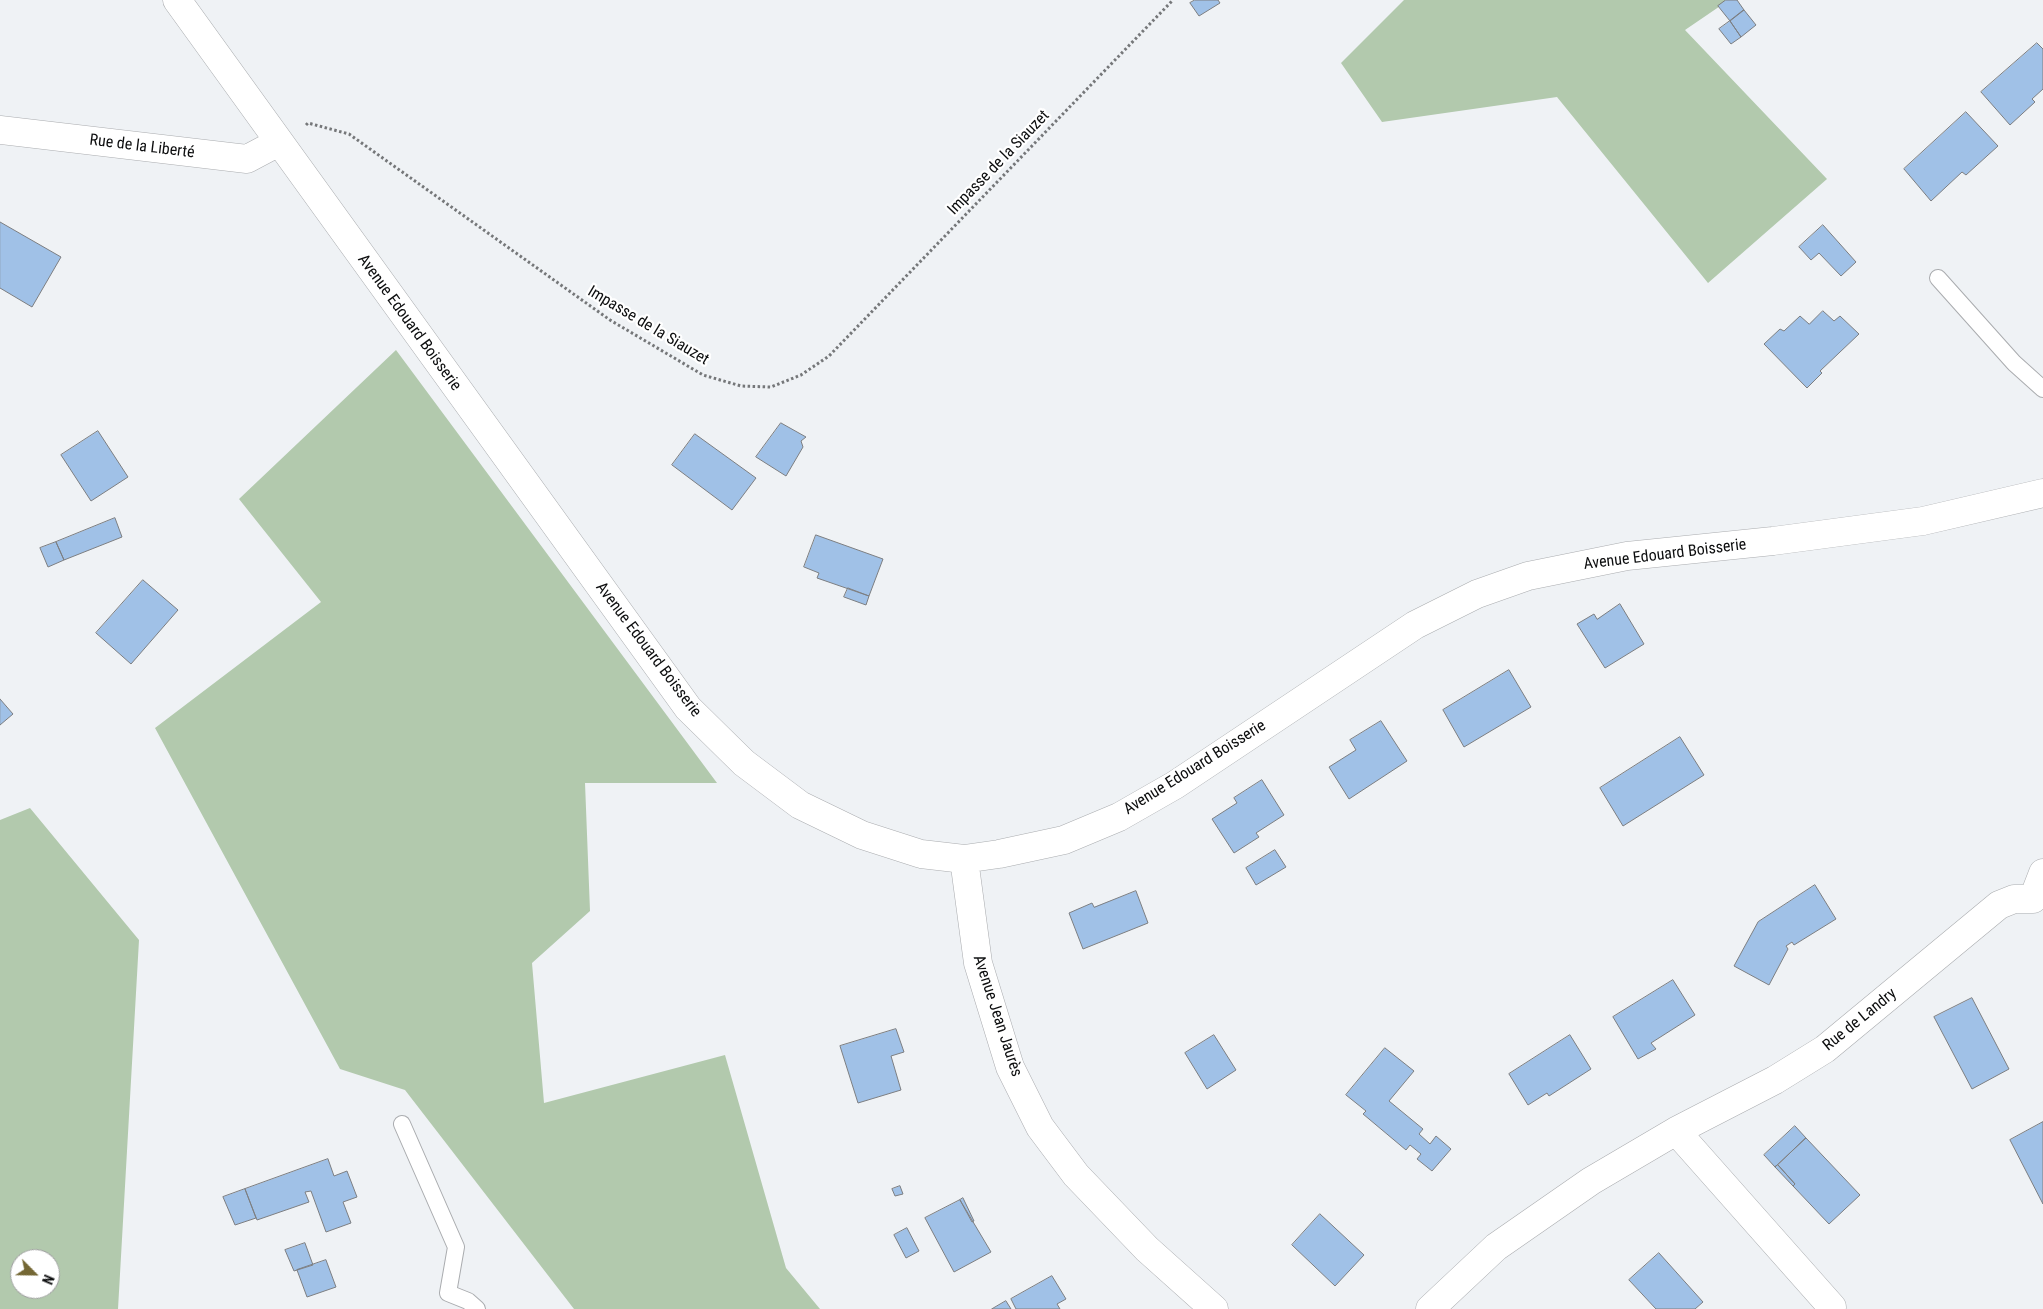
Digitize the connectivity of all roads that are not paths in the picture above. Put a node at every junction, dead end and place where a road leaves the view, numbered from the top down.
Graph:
1 (176, 0) edge
2 (0, 130) edge
3 (279, 142) junction
4 (1938, 278) dead end
5 (2043, 390) edge
6 (2043, 493) edge
7 (964, 859) junction
8 (2043, 874) edge
9 (2038, 903) edge
10 (402, 1124) dead end
11 (1676, 1131) junction
12 (1832, 1307) dead end
13 (477, 1309) edge
14 (1214, 1309) edge
15 (1430, 1309) edge

1 - 3 street, Avenue Edouard Boisserie
2 - 3 street, Rue de la Liberté
3 - 7 street, Avenue Edouard Boisserie
4 - 5 lane
6 - 7 street, Avenue Edouard Boisserie
7 - 14 street, Avenue Jean Jaurès
8 - 9 street
9 - 11 street, Rue de Landry
10 - 13 lane
11 - 12 street
11 - 15 street, Rue de Landry

